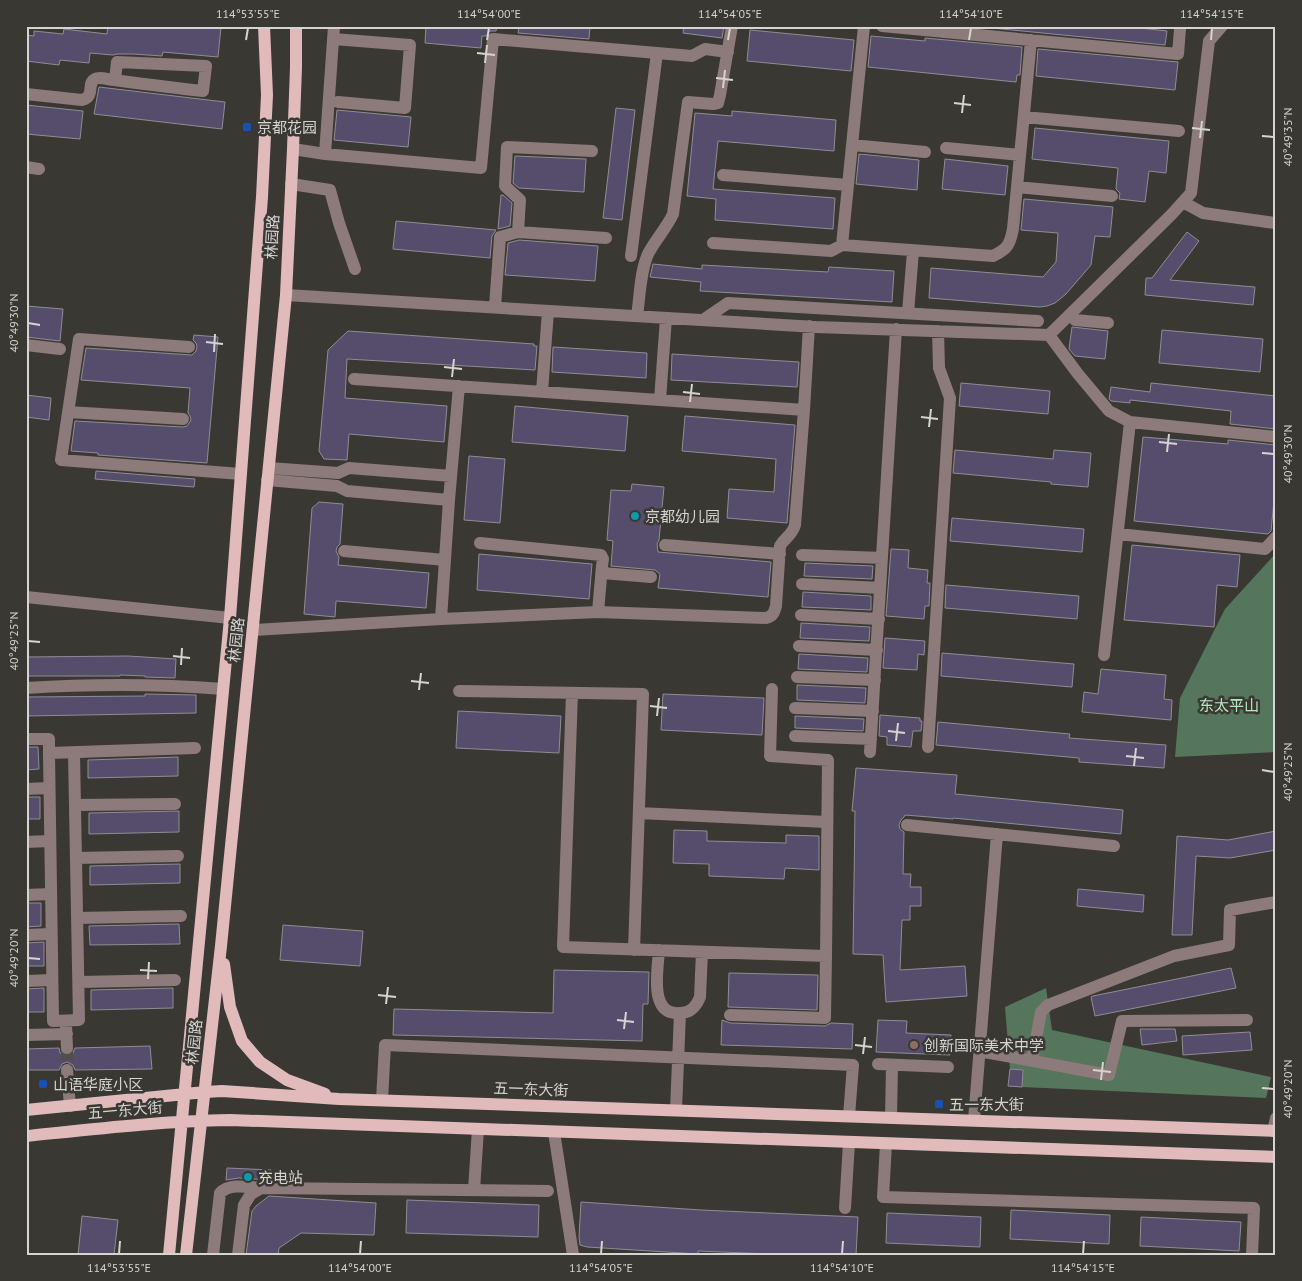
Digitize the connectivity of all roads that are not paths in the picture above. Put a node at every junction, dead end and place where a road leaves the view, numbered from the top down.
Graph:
1 (264, 26) edge
2 (296, 26) edge
3 (732, 26) edge
4 (864, 26) edge
5 (882, 26) edge
6 (1210, 26) edge
7 (1222, 26) edge
8 (1180, 29) dead end
9 (333, 32) edge
10 (1031, 40) junction
11 (1209, 41) junction
12 (728, 52) junction
13 (656, 54) junction
14 (115, 80) junction
15 (26, 94) edge
16 (338, 102) dead end
17 (1024, 117) junction
18 (1179, 131) dead end
19 (852, 145) junction
20 (293, 148) junction
21 (946, 148) dead end
22 (592, 151) dead end
23 (924, 152) dead end
24 (325, 154) junction
25 (1020, 155) junction
26 (723, 175) dead end
27 (291, 184) junction
28 (848, 185) junction
29 (1017, 187) junction
30 (1112, 196) dead end
31 (1183, 202) junction
32 (1276, 224) edge
33 (518, 232) junction
34 (606, 238) dead end
35 (713, 243) dead end
36 (842, 245) junction
37 (913, 251) junction
38 (630, 256) dead end
39 (355, 269) dead end
40 (286, 295) junction
41 (1085, 299) junction
42 (495, 307) junction
43 (548, 310) junction
44 (908, 314) junction
45 (637, 316) junction
46 (666, 318) junction
47 (703, 320) junction
48 (1076, 320) dead end
49 (1038, 321) dead end
50 (1095, 322) junction
51 (1108, 323) dead end
52 (809, 326) junction
53 (896, 329) junction
54 (938, 331) junction
55 (1048, 335) junction
56 (26, 345) edge
57 (190, 347) dead end
58 (60, 349) dead end
59 (354, 379) dead end
60 (459, 386) junction
61 (542, 392) junction
62 (660, 400) junction
63 (804, 410) junction
64 (68, 412) junction
65 (183, 419) dead end
66 (1130, 422) junction
67 (1276, 437) edge
68 (241, 474) junction
69 (268, 474) junction
70 (451, 476) junction
71 (449, 500) junction
72 (1118, 534) junction
73 (1276, 537) edge
74 (480, 543) dead end
75 (665, 545) dead end
76 (344, 551) dead end
77 (780, 554) junction
78 (802, 555) dead end
79 (882, 558) junction
80 (445, 560) junction
81 (602, 573) junction
82 (651, 578) dead end
83 (802, 584) dead end
84 (880, 588) junction
85 (26, 597) edge
86 (598, 612) junction
87 (801, 615) dead end
88 (230, 618) junction
89 (879, 618) junction
90 (441, 619) junction
91 (253, 630) junction
92 (799, 646) dead end
93 (877, 650) junction
94 (1104, 655) dead end
95 (797, 677) dead end
96 (875, 680) junction
97 (26, 688) edge
98 (223, 689) junction
99 (772, 689) dead end
100 (459, 691) dead end
101 (572, 693) junction
102 (795, 708) dead end
103 (873, 711) junction
104 (795, 736) dead end
105 (26, 740) edge
106 (928, 747) dead end
107 (194, 748) dead end
108 (49, 753) junction
109 (74, 753) junction
110 (49, 788) junction
111 (26, 789) edge
112 (175, 804) dead end
113 (75, 805) junction
114 (639, 813) junction
115 (827, 822) junction
116 (907, 825) dead end
117 (997, 834) junction
118 (50, 840) junction
119 (26, 842) edge
120 (1114, 846) dead end
121 (178, 856) dead end
122 (76, 858) junction
123 (51, 894) junction
124 (26, 895) edge
125 (1276, 902) edge
126 (181, 916) dead end
127 (77, 918) junction
128 (51, 934) junction
129 (26, 935) edge
130 (221, 946) junction
131 (634, 950) junction
132 (659, 950) junction
133 (702, 952) junction
134 (826, 956) junction
135 (52, 980) junction
136 (174, 980) dead end
137 (26, 981) edge
138 (78, 982) junction
139 (680, 1014) junction
140 (730, 1015) dead end
141 (1247, 1020) dead end
142 (66, 1027) junction
143 (26, 1035) edge
144 (67, 1048) tunnel mouth
145 (979, 1051) junction
146 (677, 1057) junction
147 (1032, 1060) junction
148 (878, 1064) dead end
149 (892, 1065) junction
150 (948, 1067) dead end
151 (67, 1070) tunnel mouth
152 (205, 1092) junction
153 (184, 1095) junction
154 (339, 1098) junction
155 (382, 1100) junction
156 (70, 1106) junction
157 (26, 1110) edge
158 (676, 1110) junction
159 (850, 1116) junction
160 (202, 1117) junction
161 (891, 1118) junction
162 (974, 1120) junction
163 (182, 1122) junction
164 (1275, 1127) edge
165 (478, 1129) junction
166 (554, 1132) junction
167 (26, 1136) edge
168 (849, 1142) junction
169 (886, 1144) junction
170 (1276, 1157) edge
171 (260, 1188) junction
172 (474, 1190) junction
173 (548, 1191) dead end
174 (845, 1208) dead end
175 (169, 1255) edge
176 (186, 1255) edge
177 (213, 1255) edge
178 (238, 1255) edge
179 (573, 1255) edge
180 (1252, 1255) edge

1 - 68 main road, 林园路
2 - 20 main road, 林园路
3 - 12 street
4 - 19 street
5 - 10 street
6 - 11 street
7 - 11 street
8 - 10 street
9 - 16 street
9 - 24 street
10 - 17 street
11 - 31 street
12 - 13 street
12 - 45 street
13 - 24 street
13 - 38 street
14 - 14 street
14 - 15 street
17 - 18 street
17 - 25 street
19 - 23 street
19 - 28 street
20 - 24 street
20 - 27 main road, 林园路
21 - 25 street
22 - 33 street
25 - 29 street
26 - 28 street
27 - 39 street
27 - 40 main road, 林园路
28 - 36 street
29 - 30 street
29 - 37 street
31 - 32 street
31 - 41 street
33 - 34 street
33 - 42 street
35 - 36 street
36 - 37 street
37 - 44 street
40 - 42 street
40 - 69 main road, 林园路
41 - 50 street
41 - 55 street
42 - 43 street
43 - 45 street
43 - 61 street
44 - 47 street
44 - 49 street
45 - 46 street
46 - 47 street
46 - 62 street
47 - 52 street
48 - 50 street
50 - 51 street
52 - 53 street
52 - 63 street
53 - 54 street
53 - 79 street
54 - 55 street
54 - 106 street
55 - 66 street
56 - 58 street
57 - 64 street
59 - 60 street
60 - 61 street
60 - 70 street
61 - 62 street
62 - 63 street
63 - 77 street
64 - 65 street
64 - 68 street
66 - 67 street
66 - 72 street
68 - 88 main road, 林园路
69 - 70 street
69 - 71 street
69 - 91 main road, 林园路
70 - 71 street
71 - 80 street
72 - 73 street
72 - 94 street
74 - 81 street
75 - 77 street
76 - 80 street
77 - 86 street
78 - 79 street
79 - 84 street
80 - 90 street
81 - 82 street
81 - 86 street
83 - 84 street
84 - 89 street
85 - 88 street
86 - 90 street
87 - 89 street
88 - 98 main road, 林园路
89 - 93 street
90 - 91 street
91 - 130 main road, 林园路
92 - 93 street
93 - 96 street
95 - 96 street
96 - 103 street
97 - 98 street
98 - 153 main road, 林园路
99 - 115 street
100 - 101 street
101 - 114 street
101 - 131 street
102 - 103 street
103 - 104 street
105 - 108 street
107 - 109 street
108 - 109 street
108 - 110 street
109 - 113 street
110 - 111 street
110 - 118 street
112 - 113 street
113 - 122 street
114 - 115 street
114 - 131 street
115 - 134 street
116 - 117 street
117 - 120 street
117 - 145 street
118 - 119 street
118 - 123 street
121 - 122 street
122 - 127 street
123 - 124 street
123 - 128 street
125 - 147 street
126 - 127 street
127 - 138 street
128 - 129 street
128 - 135 street
130 - 152 main road, 林园路
130 - 154 main road
131 - 132 street
132 - 133 street
132 - 139 street
133 - 134 street
133 - 139 street
134 - 140 street
135 - 137 street
135 - 142 street
136 - 138 street
138 - 142 street
139 - 146 street
141 - 147 street
142 - 143 street
142 - 144 street
145 - 147 street
145 - 162 street
146 - 155 street
146 - 158 street
146 - 159 street
148 - 149 street
149 - 150 street
149 - 161 street
151 - 156 street
152 - 153 main road, 五一东大街
152 - 154 main road, 五一东大街
152 - 160 main road, 林园路
153 - 156 main road, 五一东大街
153 - 160 main road
153 - 163 main road, 林园路
154 - 155 main road, 五一东大街
155 - 158 main road, 五一东大街
156 - 157 main road, 五一东大街
158 - 159 main road, 五一东大街
159 - 161 main road, 五一东大街
160 - 163 main road, 五一东大街
160 - 165 main road, 五一东大街
160 - 176 main road, 林园路
161 - 162 main road, 五一东大街
162 - 164 main road, 五一东大街
163 - 167 main road, 五一东大街
163 - 175 main road, 林园路
165 - 166 main road, 五一东大街
165 - 172 street
166 - 168 main road, 五一东大街
166 - 179 street
168 - 169 main road, 五一东大街
168 - 174 street
169 - 170 main road, 五一东大街
169 - 180 street
171 - 172 street
171 - 177 street
171 - 178 street
172 - 173 street

